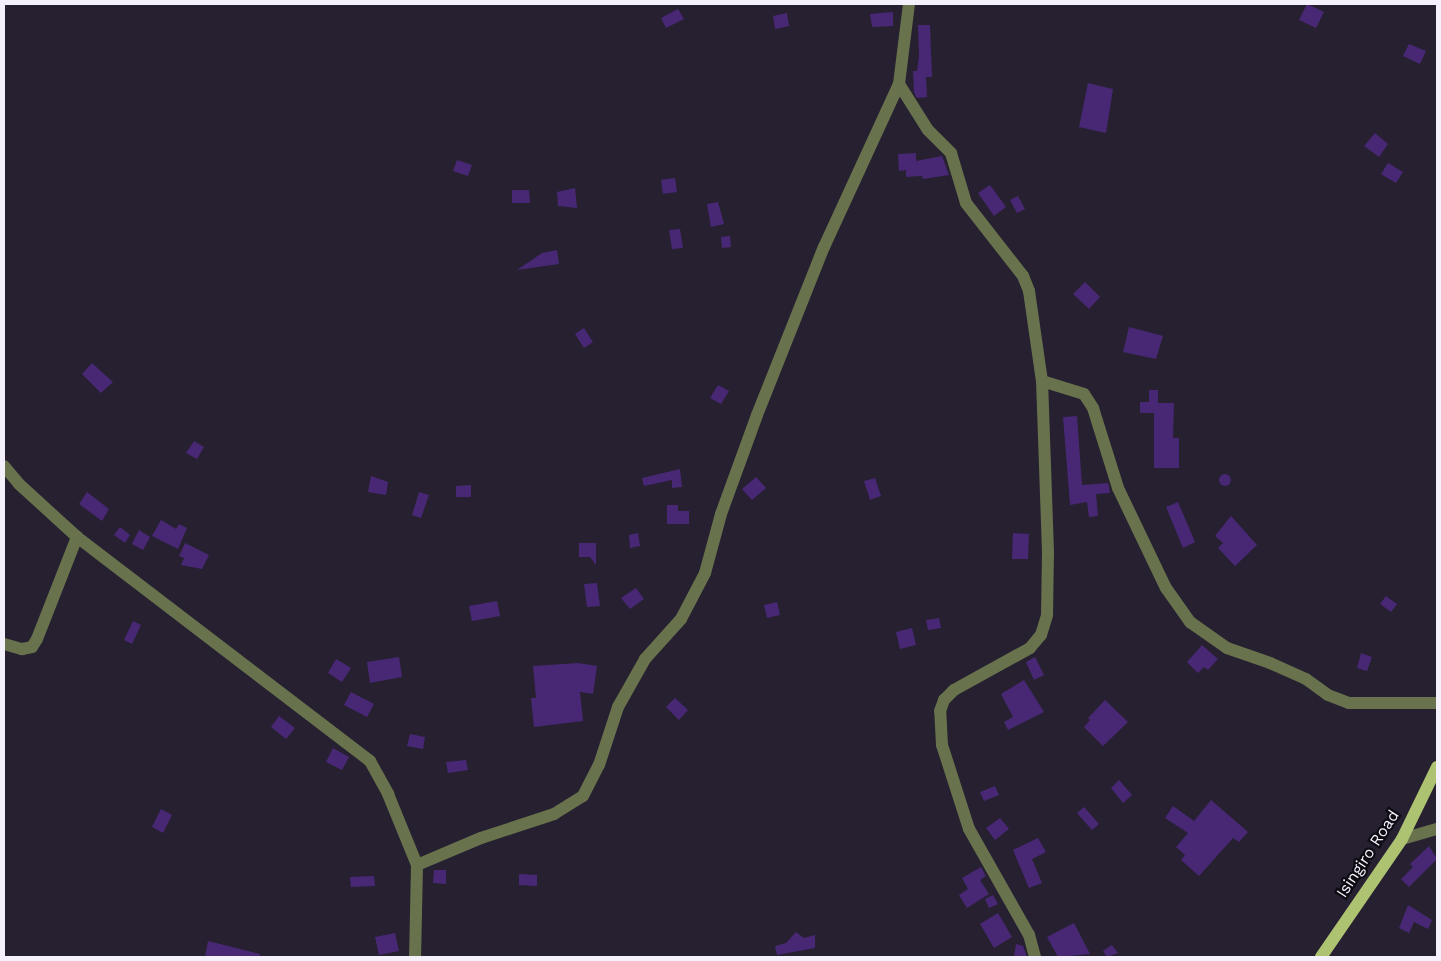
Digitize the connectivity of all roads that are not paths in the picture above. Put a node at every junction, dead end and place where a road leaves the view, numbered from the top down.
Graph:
1 (909, 4) edge
2 (899, 84) junction
3 (1042, 381) junction
4 (4, 466) edge
5 (77, 537) junction
6 (4, 644) edge
7 (1437, 703) edge
8 (1437, 767) edge
9 (1437, 829) edge
10 (1402, 839) junction
11 (417, 864) junction
12 (415, 957) edge
13 (1035, 957) edge
14 (1321, 957) edge

1 - 2 street
2 - 3 street
2 - 11 street
3 - 7 street
3 - 13 street
4 - 5 street
5 - 6 street
5 - 11 street
8 - 10 main road, Isingiro Road
9 - 10 street
10 - 14 main road, Isingiro Road
11 - 12 street

